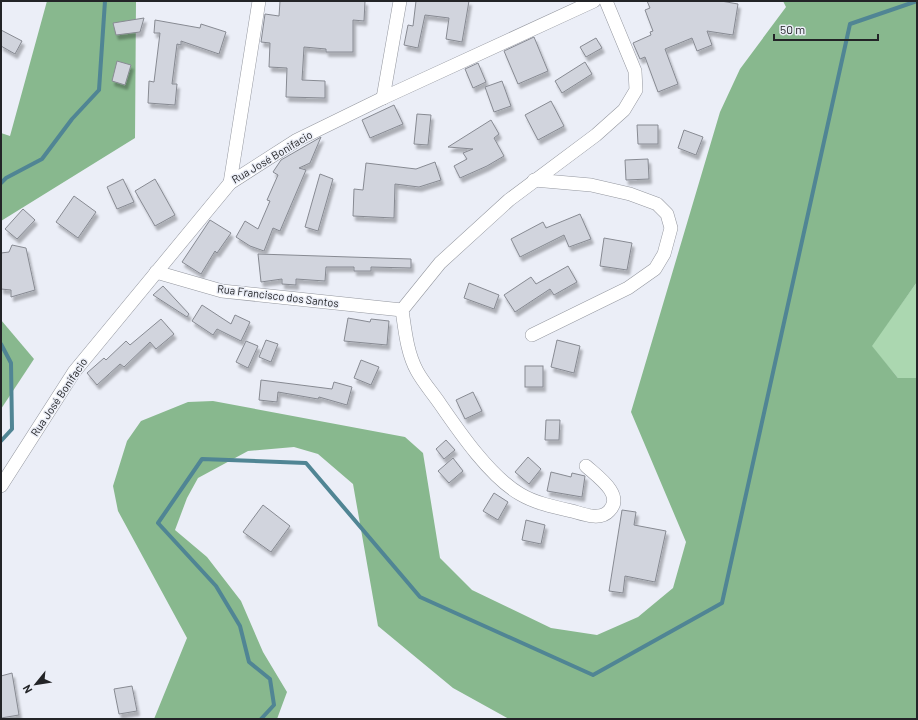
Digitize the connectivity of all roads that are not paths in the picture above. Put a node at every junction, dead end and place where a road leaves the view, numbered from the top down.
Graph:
1 (259, 1) edge
2 (400, 1) edge
3 (594, 1) edge
4 (606, 1) edge
5 (383, 98) junction
6 (534, 180) junction
7 (230, 182) junction
8 (156, 272) junction
9 (402, 310) junction
10 (532, 335) dead end
11 (586, 466) dead end
12 (1, 486) edge

1 - 7 street
2 - 5 street
3 - 5 street, Rua José Bonifacio
4 - 6 street
5 - 7 street, Rua José Bonifacio
6 - 9 street
6 - 10 street
7 - 8 street, Rua José Bonifacio
8 - 9 street, Rua Francisco dos Santos
8 - 12 street, Rua José Bonifacio
9 - 11 street

